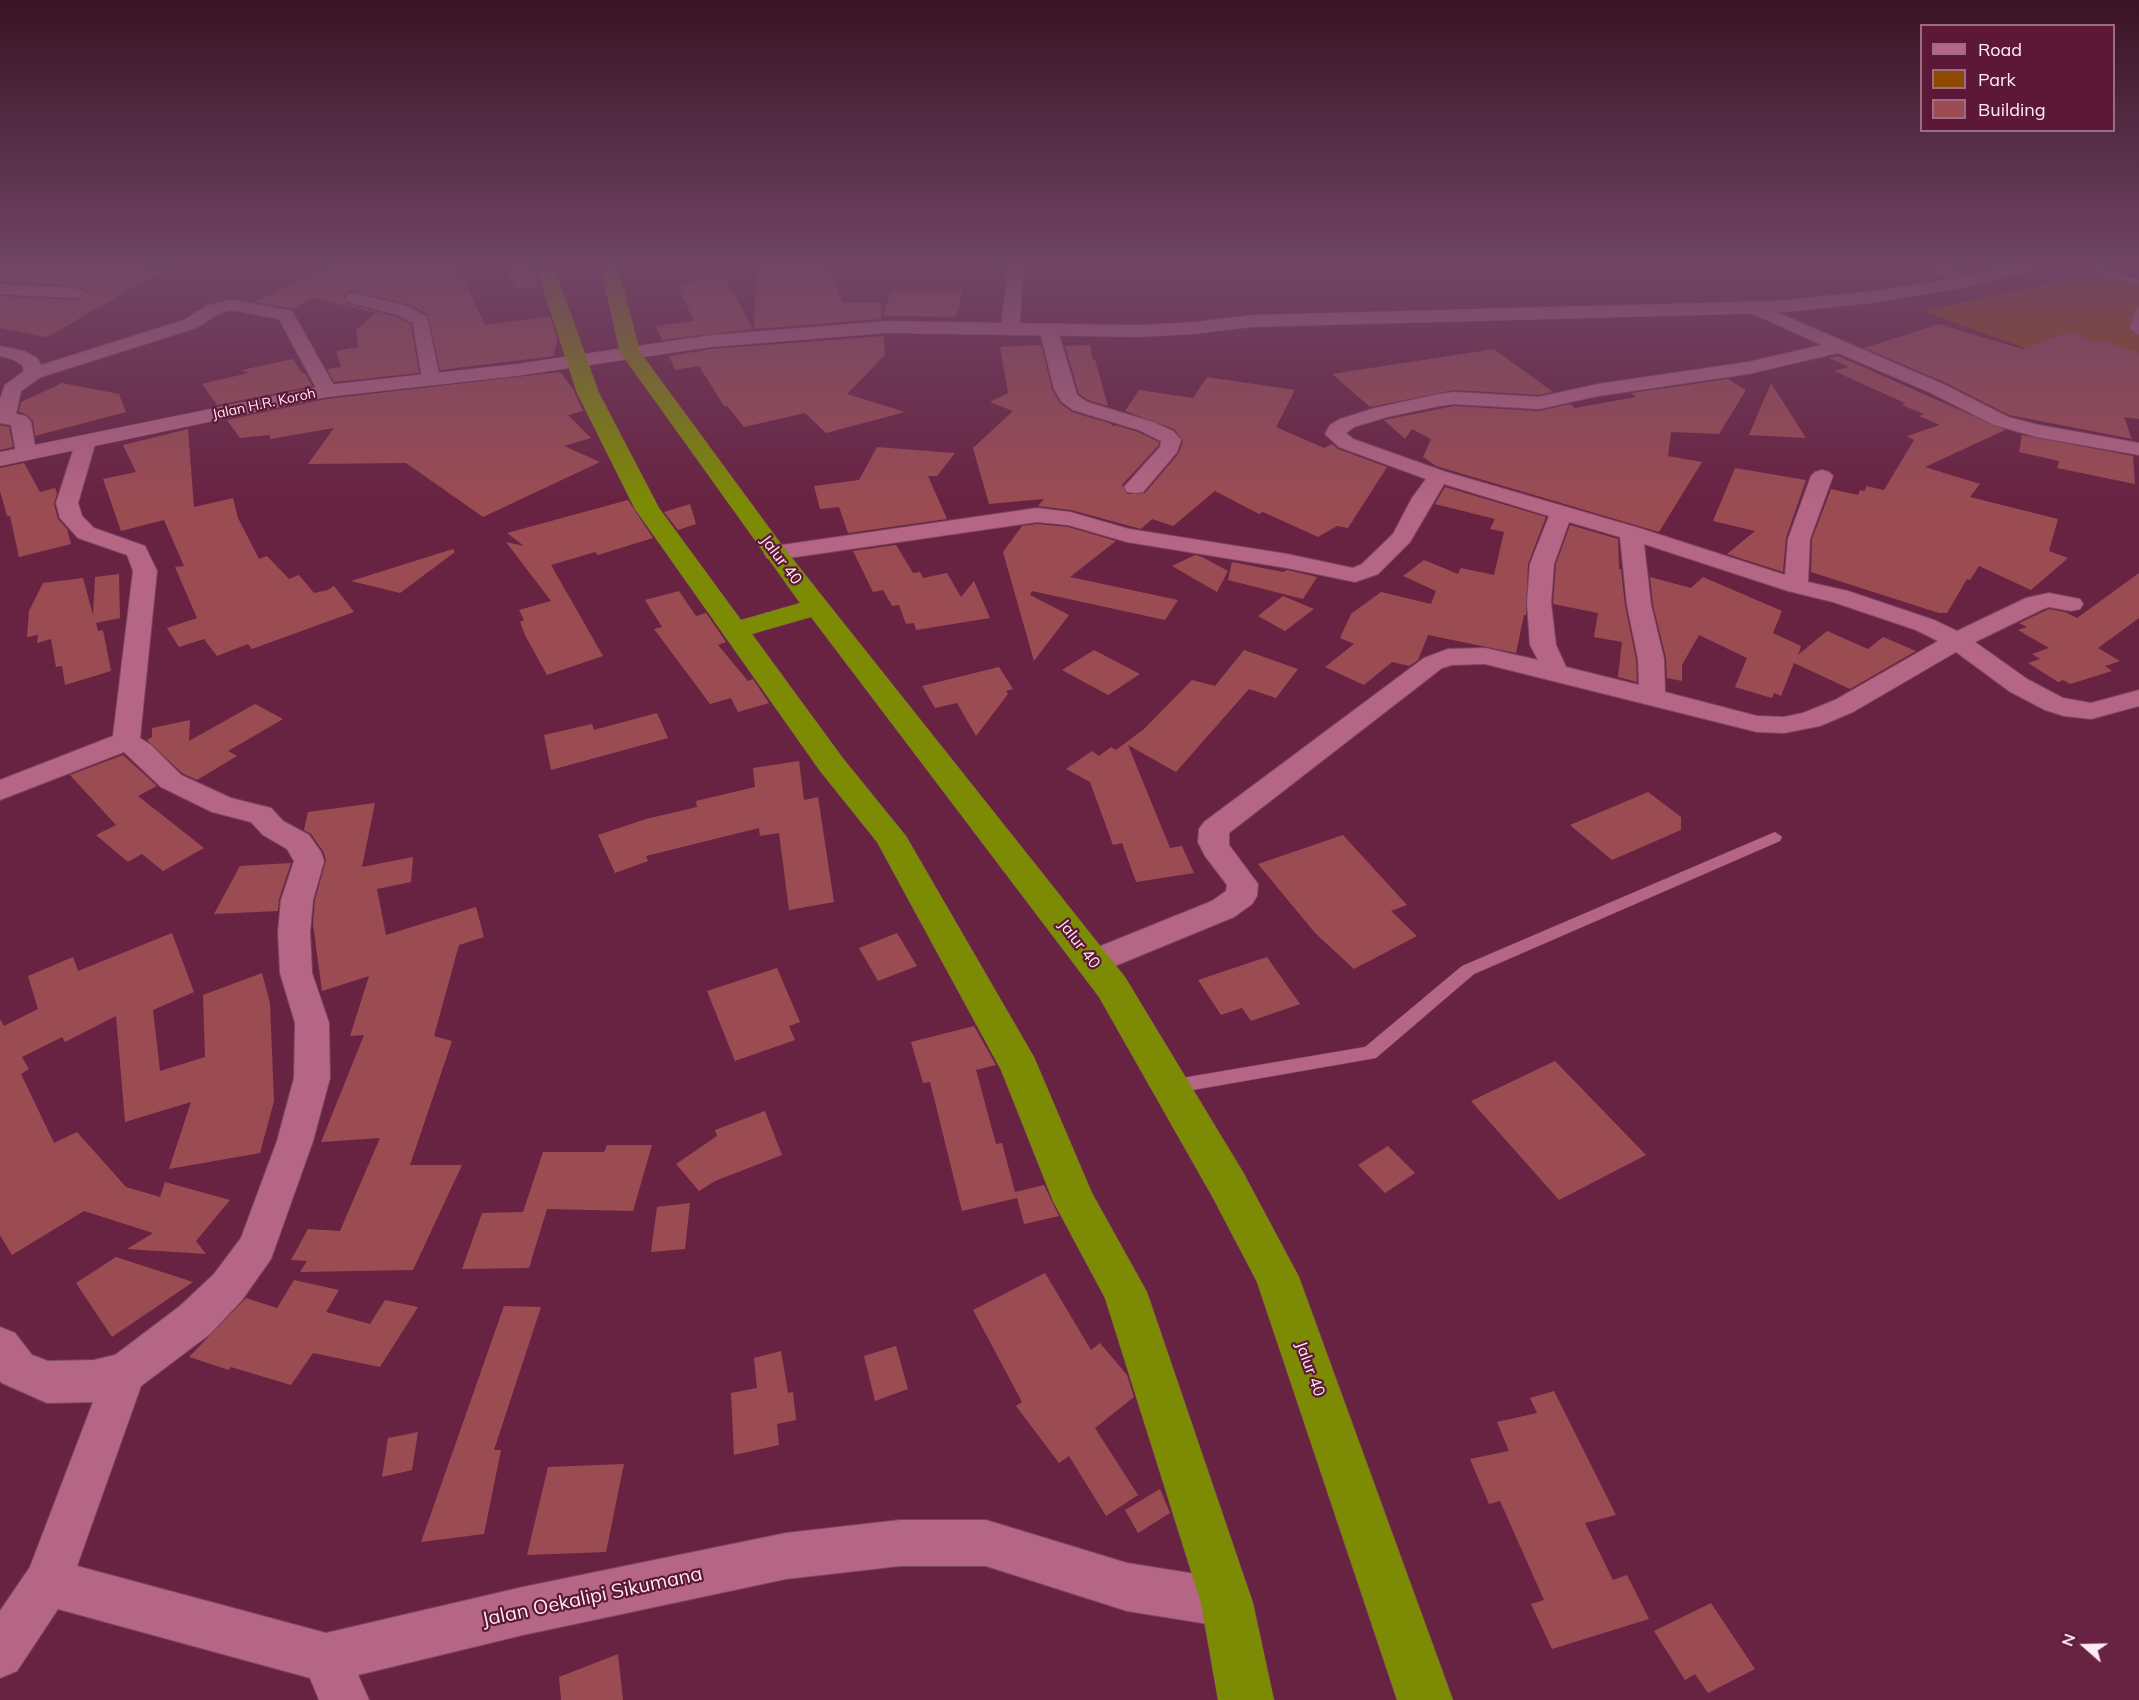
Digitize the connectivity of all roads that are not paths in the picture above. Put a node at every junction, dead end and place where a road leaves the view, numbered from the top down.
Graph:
1 (130, 343) edge
2 (301, 343) edge
3 (425, 343) edge
4 (572, 343) edge
5 (628, 343) edge
6 (700, 343) edge
7 (1052, 343) edge
8 (1831, 343) edge
9 (1839, 347) junction
10 (0, 351) edge
11 (630, 352) junction
12 (578, 360) junction
13 (34, 373) junction
14 (431, 379) junction
15 (327, 391) junction
16 (86, 441) junction
17 (2139, 449) edge
18 (26, 453) junction
19 (0, 459) edge
20 (1439, 476) junction
21 (1822, 476) dead end
22 (1135, 487) dead end
23 (1561, 514) junction
24 (1631, 533) junction
25 (775, 552) junction
26 (1796, 586) junction
27 (2071, 604) dead end
28 (817, 607) junction
29 (734, 631) junction
30 (1957, 641) junction
31 (1557, 672) junction
32 (1652, 698) junction
33 (2139, 698) edge
34 (126, 741) junction
35 (0, 791) edge
36 (1775, 837) dead end
37 (1093, 963) junction
38 (1170, 1088) junction
39 (0, 1347) edge
40 (125, 1373) junction
41 (48, 1582) junction
42 (1227, 1603) junction
43 (0, 1654) edge
44 (335, 1679) edge
45 (1246, 1700) edge
46 (1425, 1700) edge

1 - 13 street
2 - 15 street
3 - 14 street
4 - 12 highway
5 - 11 highway, Jalur 40
6 - 11 main road, Jalan H.R. Koroh
7 - 22 street
8 - 9 street
9 - 17 street
9 - 20 street
10 - 13 street
11 - 12 main road, Jalan H.R. Koroh
11 - 25 highway, Jalur 40
12 - 14 main road, Jalan H.R. Koroh
12 - 29 highway
13 - 18 street
14 - 15 main road, Jalan H.R. Koroh
15 - 16 main road, Jalan H.R. Koroh
16 - 18 main road, Jalan H.R. Koroh
16 - 34 street
18 - 19 main road, Jalan H.R. Koroh
20 - 23 street
20 - 25 street
21 - 26 street
23 - 24 street
23 - 31 street
24 - 26 street
24 - 32 street
25 - 28 highway, Jalur 40
26 - 30 street
27 - 30 street
28 - 29 highway
28 - 37 highway, Jalur 40
29 - 42 highway
30 - 32 street
30 - 33 street
31 - 32 street
31 - 37 street
34 - 35 street
34 - 40 street
36 - 38 lane
37 - 38 highway, Jalur 40
38 - 46 highway, Jalur 40
39 - 40 street
40 - 41 street
41 - 43 street
41 - 44 street, Jalan Oekalipi Sikumana
42 - 44 street, Jalan Oekalipi Sikumana
42 - 45 highway

